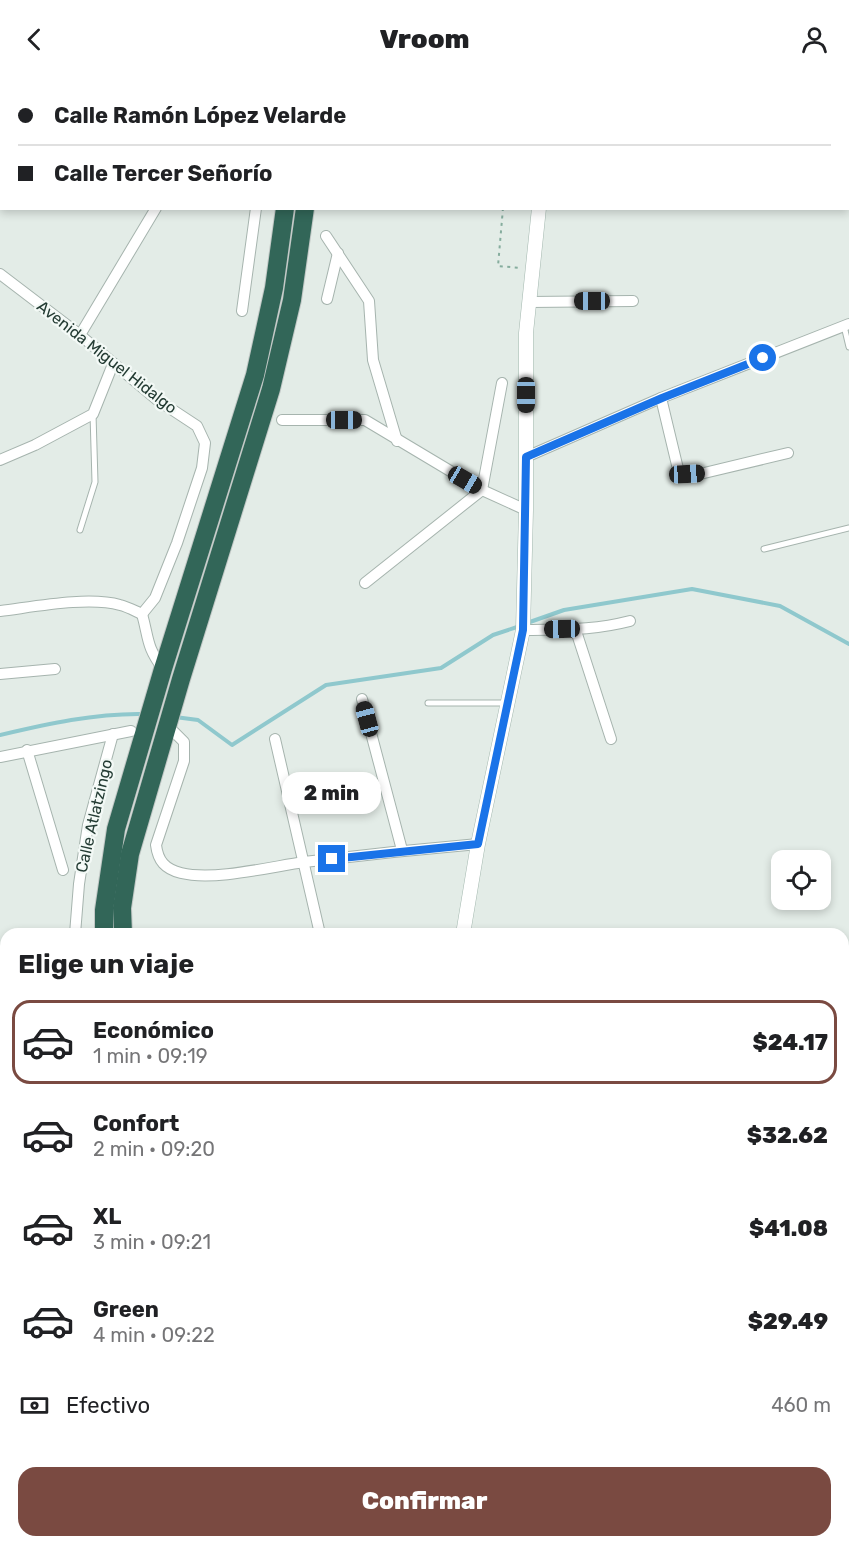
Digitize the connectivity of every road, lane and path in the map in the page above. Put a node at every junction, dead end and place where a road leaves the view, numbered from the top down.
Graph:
1 (155, 210) edge
2 (256, 210) edge
3 (285, 210) edge
4 (305, 210) edge
5 (503, 210) edge
6 (538, 210) edge
7 (326, 236) dead end
8 (338, 253) junction
9 (532, 269) junction
10 (0, 274) edge
11 (327, 299) dead end
12 (633, 301) dead end
13 (529, 302) junction
14 (242, 310) dead end
15 (847, 325) edge
16 (80, 335) junction
17 (849, 347) edge
18 (113, 364) junction
19 (502, 383) dead end
20 (662, 398) junction
21 (93, 414) junction
22 (282, 420) dead end
23 (397, 441) junction
24 (788, 453) dead end
25 (526, 457) junction
26 (0, 460) edge
27 (482, 490) junction
28 (526, 510) junction
29 (849, 528) edge
30 (80, 530) dead end
31 (764, 549) dead end
32 (365, 583) dead end
33 (0, 611) edge
34 (142, 614) junction
35 (630, 621) dead end
36 (523, 630) junction
37 (576, 630) junction
38 (55, 669) dead end
39 (163, 669) junction
40 (0, 674) edge
41 (362, 699) dead end
42 (428, 703) dead end
43 (507, 703) junction
44 (132, 731) dead end
45 (174, 732) dead end
46 (113, 734) junction
47 (275, 739) dead end
48 (611, 739) dead end
49 (27, 750) junction
50 (0, 757) edge
51 (478, 844) junction
52 (402, 850) junction
53 (303, 862) junction
54 (63, 870) dead end
55 (75, 928) edge
56 (104, 928) edge
57 (123, 928) edge
58 (319, 928) edge
59 (465, 928) edge

1 - 16 street
2 - 14 street
3 - 39 highway
4 - 57 highway
5 - 9 path
6 - 9 main road
7 - 8 street
8 - 11 street
8 - 23 street
9 - 13 main road
10 - 16 street, Avenida Miguel Hidalgo
12 - 13 street
13 - 25 main road
15 - 17 lane
15 - 20 street
16 - 18 street, Avenida Miguel Hidalgo
18 - 21 street
18 - 34 street, Avenida Miguel Hidalgo
19 - 27 street
20 - 24 street
20 - 25 street
21 - 26 street
21 - 30 lane
22 - 23 street
23 - 27 street
25 - 28 main road
27 - 28 street
27 - 32 street
28 - 36 main road
29 - 31 lane
33 - 34 street
34 - 39 street
35 - 37 street
36 - 37 street
36 - 43 main road
37 - 48 street
38 - 40 street
39 - 56 highway
41 - 52 street
42 - 43 lane
43 - 51 main road
44 - 46 street
45 - 53 street
46 - 49 street
46 - 55 street, Calle Atlatzingo
47 - 53 street
49 - 50 street
49 - 54 street
51 - 52 street
51 - 59 main road
52 - 53 street
53 - 58 street

